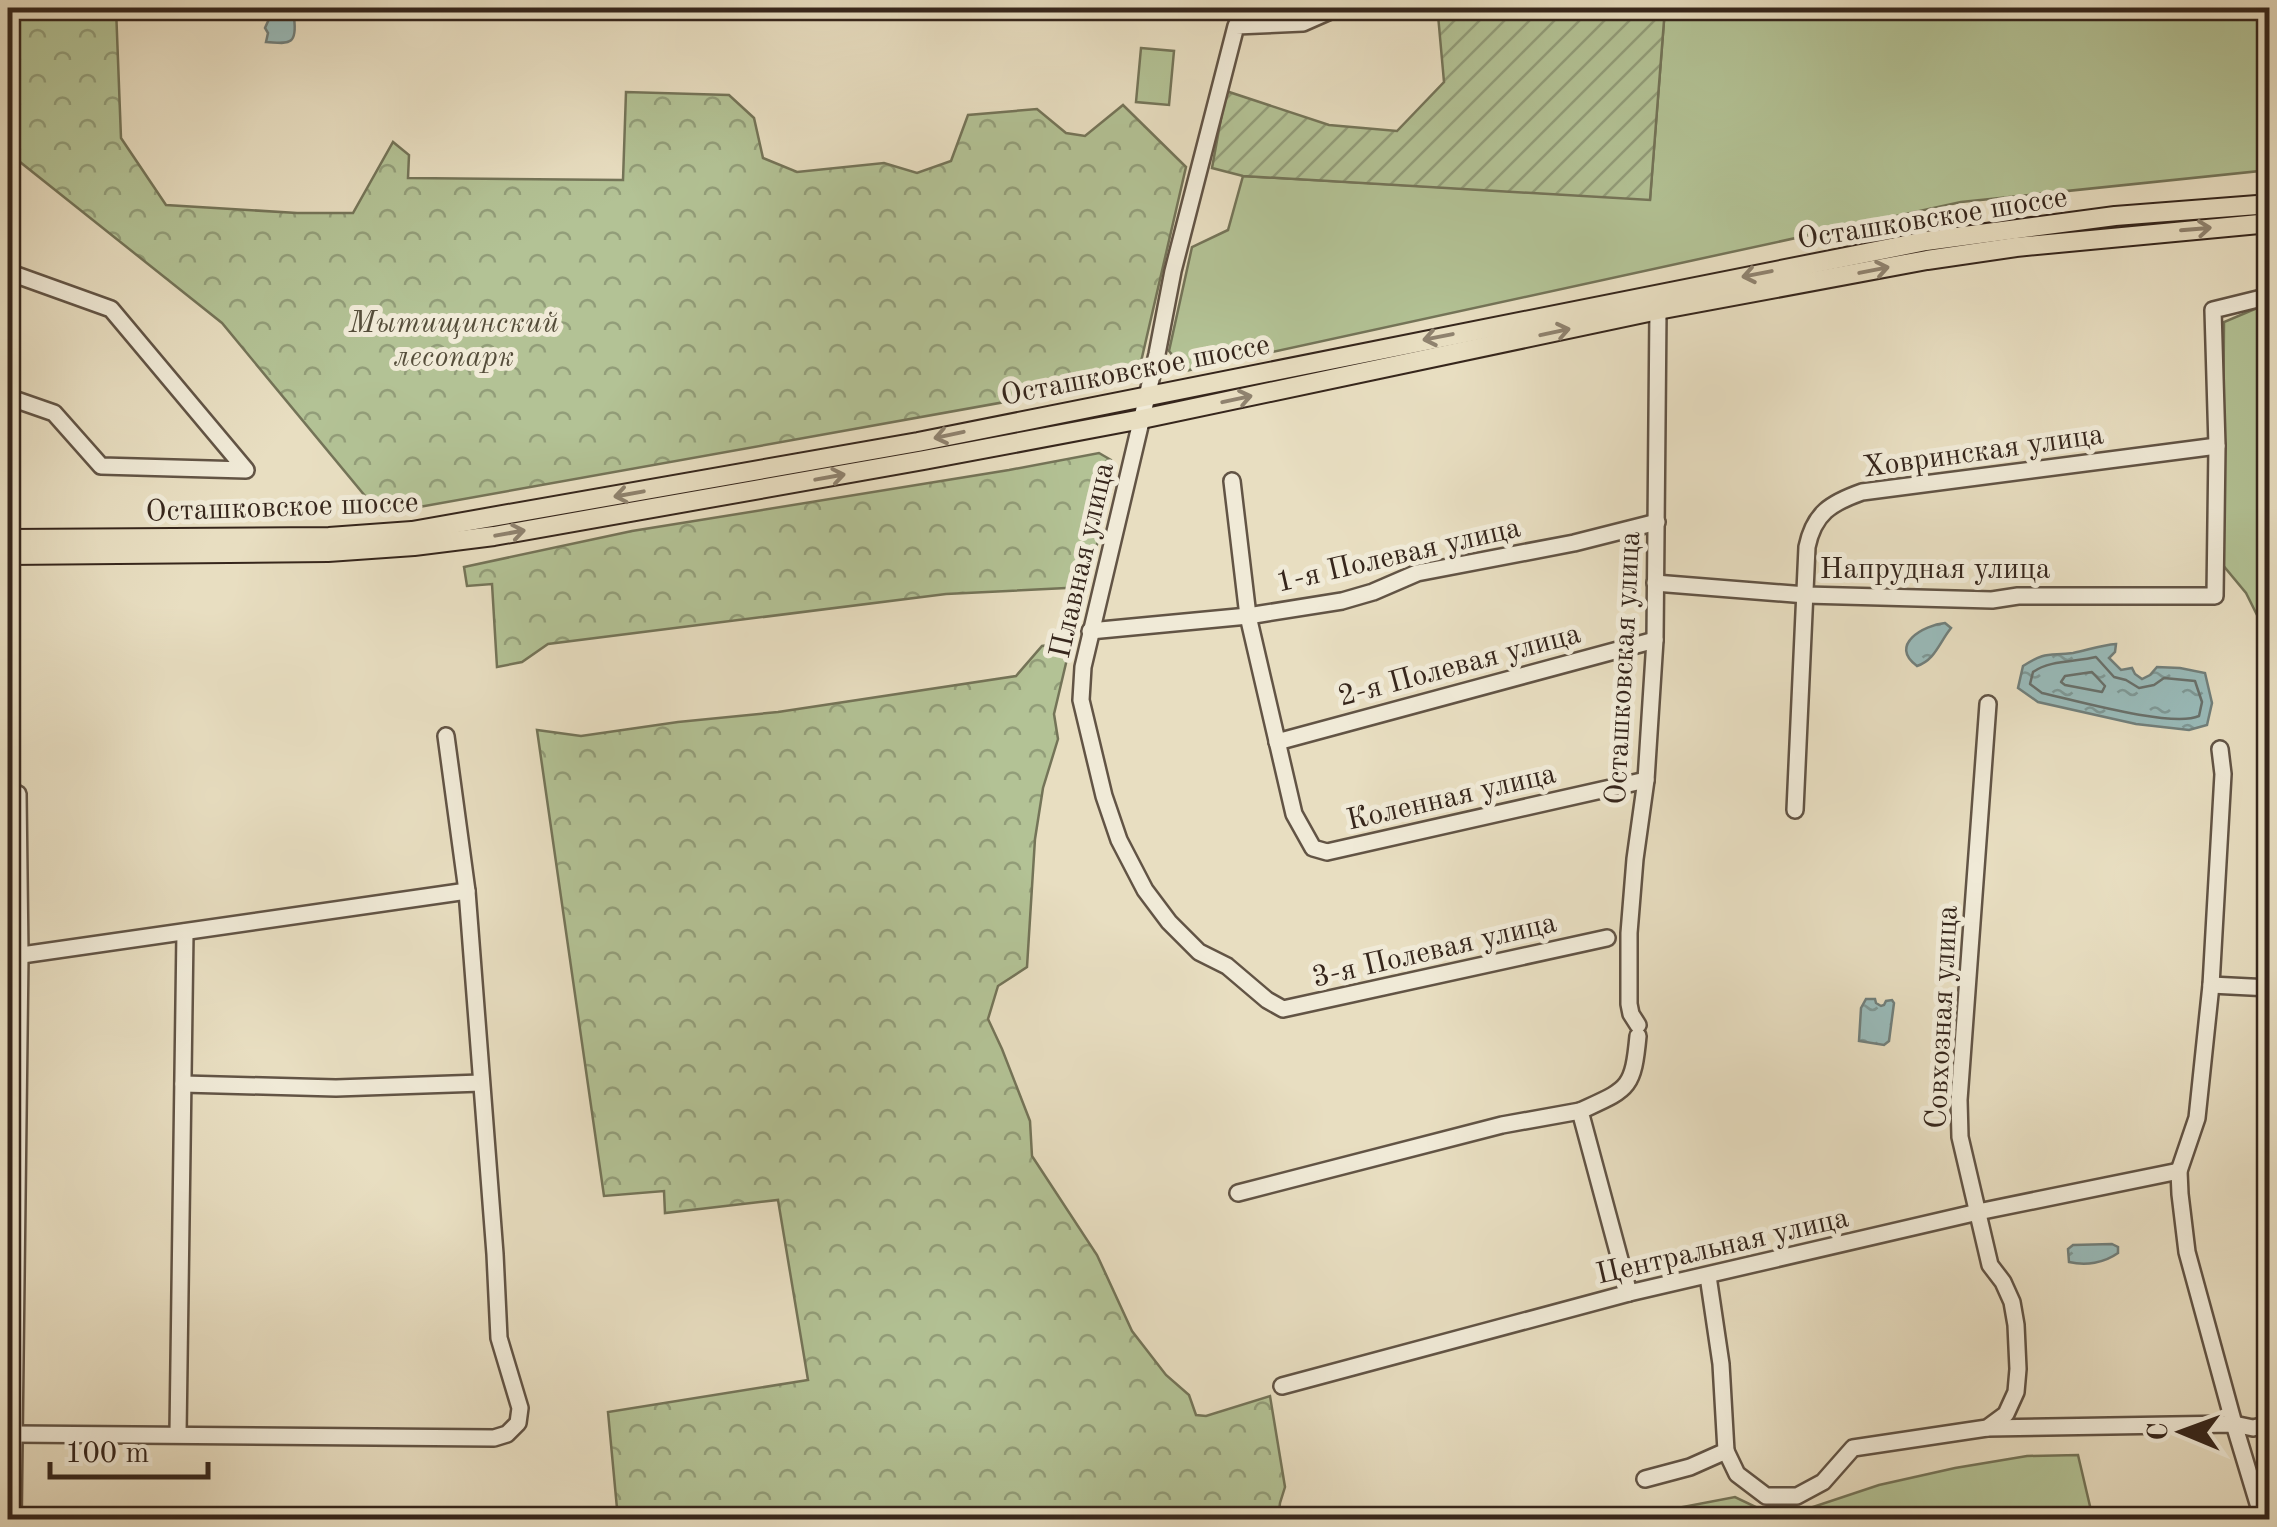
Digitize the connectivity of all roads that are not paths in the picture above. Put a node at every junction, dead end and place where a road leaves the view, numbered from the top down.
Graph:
1 (1337, 8) edge
2 (2270, 204) edge
3 (2270, 222) edge
4 (8, 272) edge
5 (2270, 296) edge
6 (1658, 310) junction
7 (1147, 394) junction
8 (8, 397) edge
9 (1142, 418) junction
10 (2217, 446) junction
11 (1232, 481) dead end
12 (1657, 522) junction
13 (8, 539) edge
14 (8, 555) edge
15 (1656, 583) junction
16 (1806, 595) junction
17 (1248, 616) junction
18 (1090, 631) junction
19 (1656, 640) junction
20 (1988, 704) dead end
21 (446, 736) dead end
22 (1277, 742) junction
23 (2220, 749) dead end
24 (1646, 780) junction
25 (13, 795) edge
26 (1795, 810) dead end
27 (467, 890) junction
28 (185, 932) junction
29 (1607, 938) dead end
30 (14, 956) edge
31 (1227, 966) joint
32 (2211, 985) junction
33 (2270, 988) edge
34 (183, 1084) junction
35 (481, 1084) junction
36 (1580, 1111) junction
37 (2179, 1171) junction
38 (1238, 1193) dead end
39 (1978, 1212) junction
40 (11, 1274) edge
41 (1708, 1276) junction
42 (1629, 1293) junction
43 (1282, 1386) dead end
44 (2234, 1424) junction
45 (2270, 1424) edge
46 (1987, 1428) junction
47 (13, 1434) junction
48 (178, 1434) junction
49 (1726, 1451) junction
50 (1646, 1478) dead end
51 (13, 1520) edge
52 (2262, 1520) edge

1 - 7 street, Плавная улица
2 -> 7 main road, Осташковское шоссе
6 -> 3 main road, Осташковское шоссе
4 - 8 street
5 - 10 street
9 -> 6 main road, Осташковское шоссе
6 - 12 street, Осташковская улица
7 - 9 street, Плавная улица
7 -> 13 main road, Осташковское шоссе
14 -> 9 main road, Осташковское шоссе
9 - 18 street, Плавная улица
10 - 16 street, Ховринская улица
10 - 16 street, Напрудная улица
11 - 17 street
12 - 15 street, Осташковская улица
12 - 17 street, 1-я Полевая улица
15 - 16 street, Напрудная улица
15 - 19 street, Осташковская улица
16 - 26 street, Ховринская улица
17 - 18 street, 1-я Полевая улица
17 - 22 street
18 - 31 street, Плавная улица
19 - 22 street, 2-я Полевая улица
19 - 24 street, Осташковская улица
20 - 39 street, Совхозная улица
21 - 27 street
22 - 24 street, Коленная улица
23 - 32 street
24 - 36 street, Осташковская улица
25 - 30 street
27 - 28 street
27 - 35 street
28 - 30 street
28 - 34 street
29 - 31 street, 3-я Полевая улица
30 - 40 street
32 - 33 street
32 - 37 street
34 - 35 street
34 - 48 street
35 - 48 street
36 - 38 street, Осташковская улица
36 - 42 street
37 - 39 street, Центральная улица
37 - 44 street
39 - 41 street, Центральная улица
39 - 46 street, Совхозная улица
40 - 47 street
41 - 42 street, Центральная улица
41 - 49 street
42 - 43 street, Центральная улица
44 - 45 street
44 - 46 street
44 - 52 street
46 - 49 street
47 - 48 street
47 - 51 street
49 - 50 street

